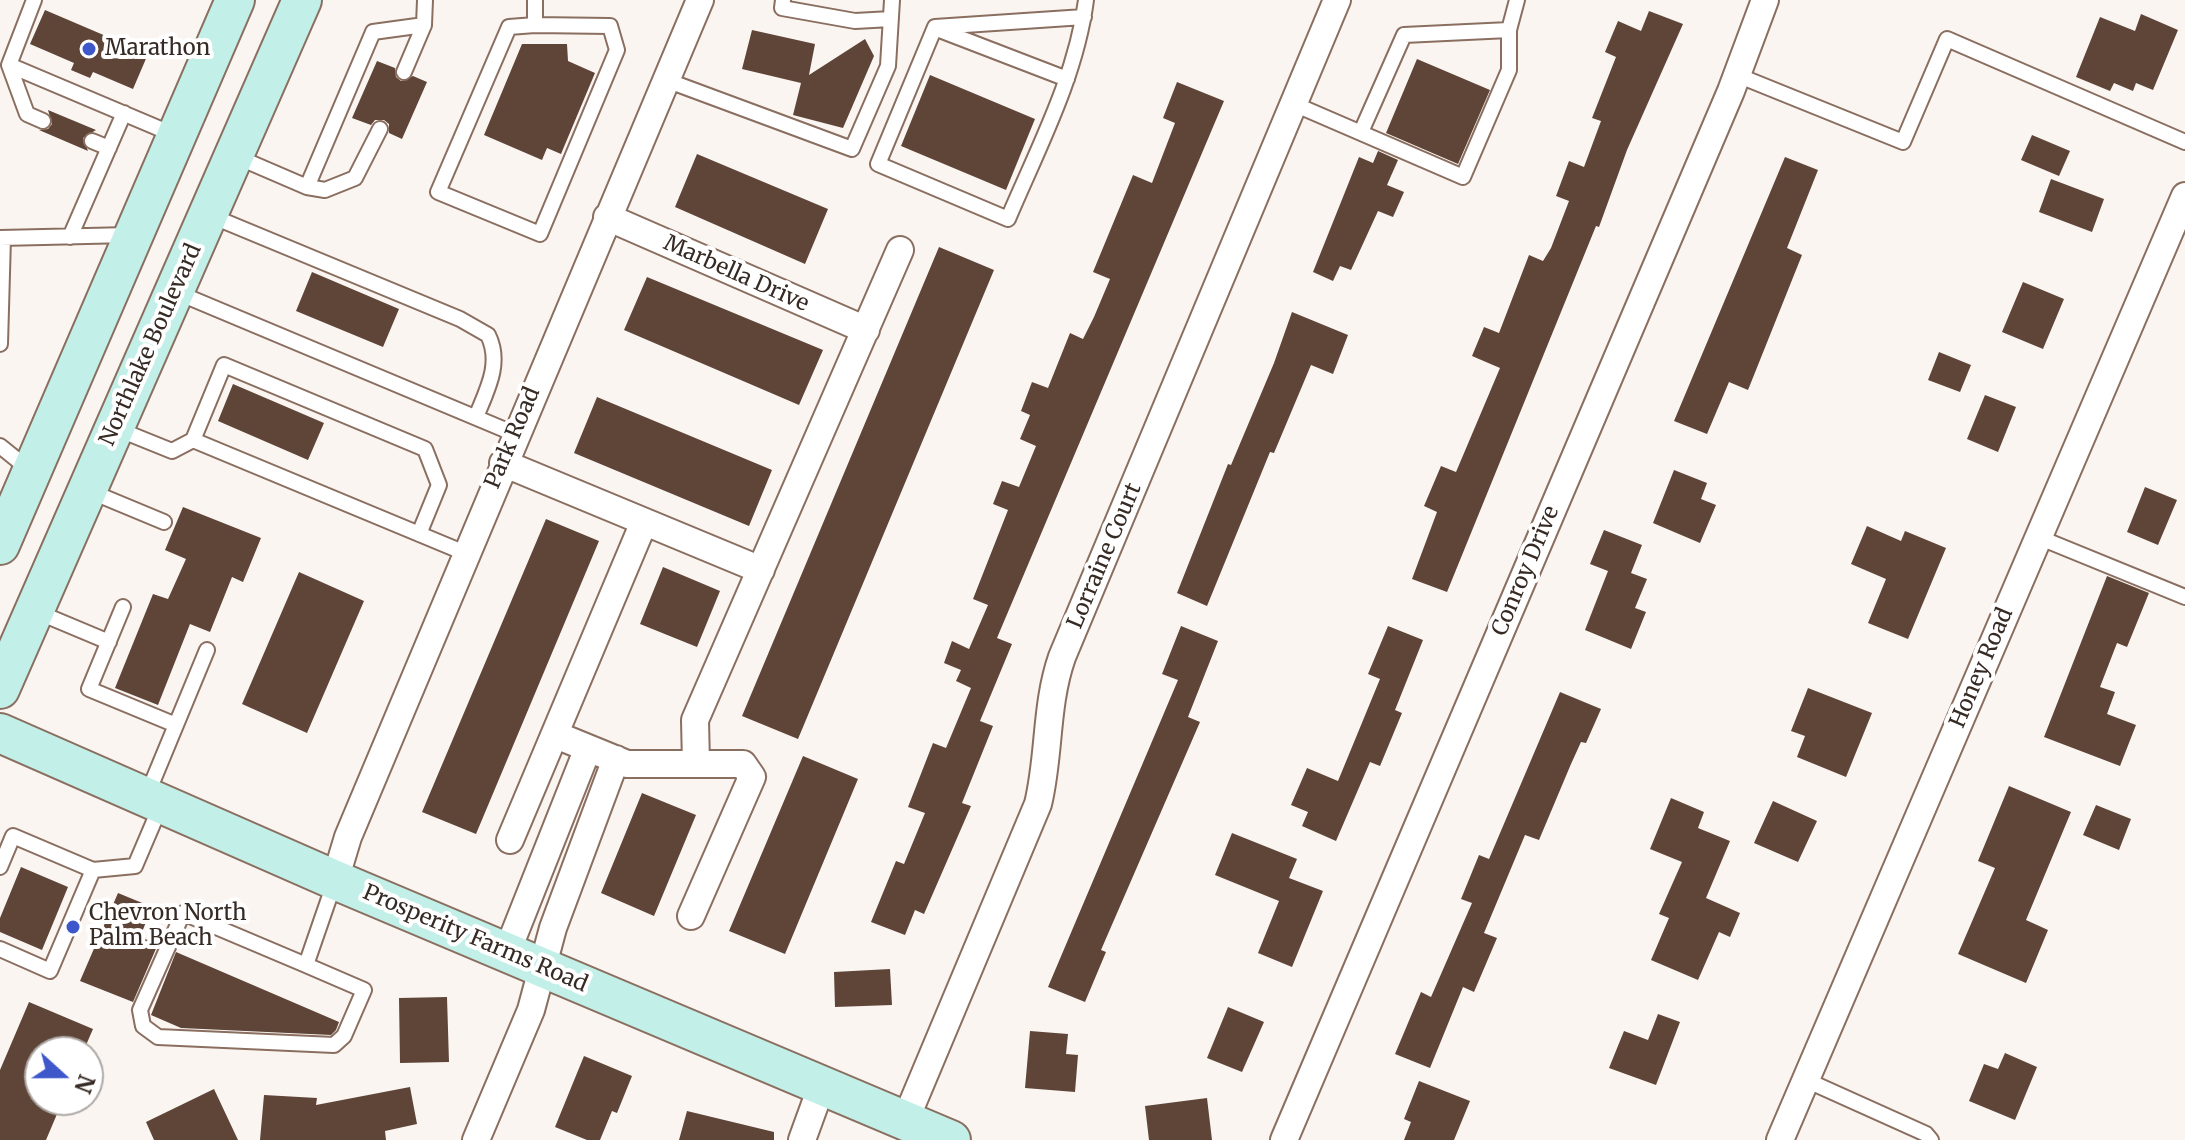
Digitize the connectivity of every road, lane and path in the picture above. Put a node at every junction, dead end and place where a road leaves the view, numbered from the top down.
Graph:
1 (34, 0) edge
2 (235, 0) edge
3 (302, 0) edge
4 (425, 0) edge
5 (535, 0) edge
6 (700, 0) edge
7 (783, 0) edge
8 (892, 0) edge
9 (1086, 0) edge
10 (1337, 0) edge
11 (1517, 0) edge
12 (1765, 0) edge
13 (1084, 17) junction
14 (891, 19) junction
15 (424, 25) junction
16 (535, 25) junction
17 (935, 28) junction
18 (1509, 30) junction
19 (9, 65) junction
20 (404, 72) dead end
21 (1737, 75) junction
22 (1067, 79) junction
23 (666, 80) junction
24 (1294, 104) junction
25 (124, 113) junction
26 (43, 121) dead end
27 (380, 129) dead end
28 (1361, 132) junction
29 (177, 136) junction
30 (92, 141) dead end
31 (2185, 142) edge
32 (109, 148) junction
33 (235, 156) junction
34 (307, 187) junction
35 (2185, 196) edge
36 (209, 215) junction
37 (607, 217) junction
38 (135, 235) junction
39 (70, 237) junction
40 (2, 238) edge
41 (900, 250) dead end
42 (175, 292) junction
43 (866, 330) junction
44 (0, 344) edge
45 (476, 417) junction
46 (114, 427) junction
47 (515, 434) junction
48 (193, 440) junction
49 (0, 446) edge
50 (503, 463) junction
51 (32, 472) junction
52 (87, 490) junction
53 (164, 522) dead end
54 (644, 522) junction
55 (5, 523) edge
56 (419, 534) junction
57 (2038, 537) junction
58 (465, 553) junction
59 (761, 570) junction
60 (2185, 597) edge
61 (123, 607) dead end
62 (34, 611) junction
63 (109, 642) junction
64 (207, 650) dead end
65 (0, 689) edge
66 (176, 725) junction
67 (0, 733) edge
68 (556, 735) junction
69 (588, 748) junction
70 (616, 759) junction
71 (696, 764) junction
72 (155, 798) junction
73 (510, 840) dead end
74 (0, 867) edge
75 (93, 870) junction
76 (335, 880) junction
77 (691, 916) dead end
78 (0, 949) edge
79 (507, 952) junction
80 (306, 965) junction
81 (542, 968) junction
82 (1806, 1080) junction
83 (822, 1085) junction
84 (905, 1121) junction
85 (476, 1140) edge
86 (802, 1140) edge
87 (951, 1140) edge
88 (1284, 1140) edge
89 (1780, 1140) edge
90 (1931, 1140) edge

1 - 19 lane
2 - 29 main road
3 - 33 main road, Northlake Boulevard
4 - 15 lane
5 - 16 lane
6 - 23 street, Park Road
7 - 14 lane
8 - 14 lane
9 - 13 lane
10 - 24 street, Lorraine Court
11 - 18 lane
12 - 21 street, Conroy Drive
13 - 17 lane
13 - 22 lane
14 - 23 lane
15 - 20 lane
15 - 34 lane
16 - 16 lane
17 - 22 lane
17 - 22 lane
18 - 28 lane
18 - 28 lane
19 - 25 lane
19 - 26 lane
21 - 31 lane
21 - 88 street, Conroy Drive
23 - 37 street, Park Road
24 - 28 lane
24 - 84 street, Lorraine Court
25 - 29 lane
25 - 32 lane
27 - 34 lane
29 - 38 main road
30 - 32 lane
32 - 39 lane
33 - 34 lane
33 - 36 main road, Northlake Boulevard
35 - 57 street, Honey Road
36 - 42 main road, Northlake Boulevard
36 - 45 lane
37 - 43 street, Marbella Drive
37 - 47 street, Park Road
38 - 39 lane
38 - 51 main road
39 - 40 lane
40 - 44 lane
41 - 43 street
42 - 45 lane
42 - 46 main road, Northlake Boulevard
43 - 59 street
45 - 47 lane
46 - 48 lane
46 - 52 main road, Northlake Boulevard
47 - 50 street, Park Road
48 - 56 lane
48 - 56 lane
49 - 51 lane
50 - 54 street
50 - 58 street, Park Road
51 - 55 main road
52 - 53 lane
52 - 62 main road, Northlake Boulevard
54 - 59 street
54 - 68 street
56 - 58 lane
57 - 60 lane
57 - 82 street, Honey Road
58 - 76 street, Park Road
59 - 71 street
61 - 63 lane
62 - 63 lane
62 - 65 main road, Northlake Boulevard
63 - 66 lane
64 - 66 lane
66 - 72 lane
67 - 72 main road, Prosperity Farms Road
68 - 69 street
68 - 73 street
69 - 70 street
69 - 79 street
70 - 71 street
70 - 81 street
71 - 77 street
72 - 75 lane
72 - 76 main road, Prosperity Farms Road
74 - 75 lane
75 - 78 lane
76 - 79 main road, Prosperity Farms Road
76 - 80 lane
79 - 81 main road, Prosperity Farms Road
80 - 80 lane
81 - 83 main road, Prosperity Farms Road
81 - 85 street
82 - 89 street, Honey Road
82 - 90 lane
83 - 84 main road, Prosperity Farms Road
83 - 86 street
84 - 87 main road, Prosperity Farms Road

